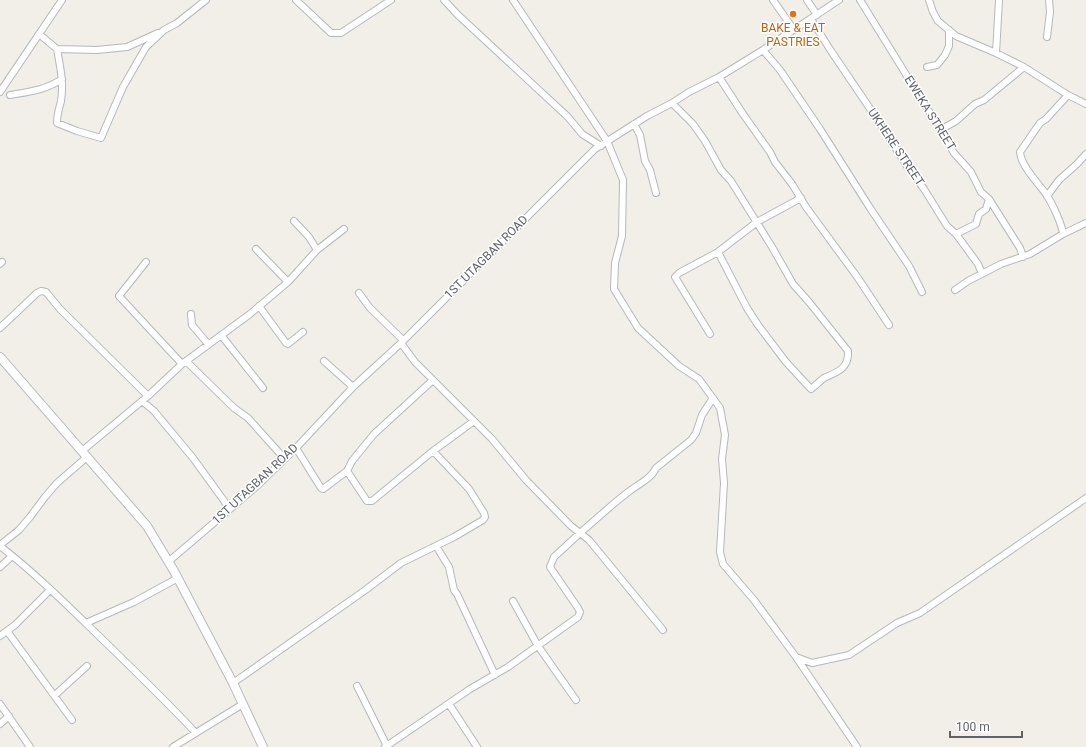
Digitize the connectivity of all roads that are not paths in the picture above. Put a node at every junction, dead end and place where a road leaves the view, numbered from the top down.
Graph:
1 (62, 0) edge
2 (206, 0) edge
3 (296, 0) edge
4 (391, 0) edge
5 (444, 0) edge
6 (512, 0) edge
7 (773, 0) edge
8 (807, 0) edge
9 (839, 0) edge
10 (860, 0) edge
11 (929, 0) edge
12 (999, 0) edge
13 (1049, 0) edge
14 (817, 15) junction
15 (811, 19) junction
16 (164, 30) junction
17 (794, 30) junction
18 (949, 30) junction
19 (39, 34) junction
20 (1047, 37) dead end
21 (57, 49) junction
22 (763, 50) junction
23 (996, 53) junction
24 (927, 67) dead end
25 (1024, 67) junction
26 (719, 77) junction
27 (62, 79) junction
28 (0, 92) edge
29 (10, 95) dead end
30 (1068, 95) junction
31 (672, 103) junction
32 (1086, 104) edge
33 (634, 124) junction
34 (942, 129) junction
35 (607, 141) junction
36 (601, 146) junction
37 (1086, 154) edge
38 (656, 193) dead end
39 (1047, 196) junction
40 (801, 198) junction
41 (989, 199) junction
42 (294, 221) dead end
43 (757, 222) junction
44 (1086, 222) edge
45 (344, 229) dead end
46 (956, 234) junction
47 (1063, 234) junction
48 (256, 249) dead end
49 (317, 250) junction
50 (718, 252) junction
51 (1024, 257) junction
52 (146, 262) dead end
53 (982, 274) junction
54 (288, 282) junction
55 (955, 290) dead end
56 (922, 292) dead end
57 (359, 293) dead end
58 (258, 306) junction
59 (191, 314) dead end
60 (889, 325) dead end
61 (0, 328) edge
62 (303, 332) dead end
63 (710, 334) dead end
64 (221, 335) junction
65 (402, 342) junction
66 (208, 344) junction
67 (0, 357) edge
68 (324, 360) dead end
69 (184, 362) junction
70 (434, 380) junction
71 (353, 387) junction
72 (263, 388) dead end
73 (148, 396) junction
74 (713, 398) junction
75 (142, 401) junction
76 (474, 421) junction
77 (296, 448) junction
78 (434, 451) junction
79 (85, 454) junction
80 (284, 458) junction
81 (347, 470) junction
82 (1086, 498) edge
83 (230, 509) junction
84 (580, 533) junction
85 (0, 546) edge
86 (436, 546) junction
87 (12, 556) junction
88 (168, 562) junction
89 (0, 567) edge
90 (178, 578) junction
91 (50, 590) junction
92 (513, 601) dead end
93 (86, 624) junction
94 (663, 630) dead end
95 (8, 631) junction
96 (0, 636) edge
97 (538, 646) junction
98 (796, 657) junction
99 (87, 666) dead end
100 (495, 675) junction
101 (233, 683) junction
102 (357, 686) dead end
103 (55, 695) junction
104 (576, 700) dead end
105 (0, 704) edge
106 (243, 704) junction
107 (449, 704) junction
108 (9, 716) junction
109 (72, 720) dead end
110 (0, 724) edge
111 (196, 733) junction
112 (386, 746) edge
113 (30, 747) edge
114 (173, 747) edge
115 (263, 747) edge
116 (477, 747) edge
117 (857, 747) edge

1 - 19 street
2 - 16 street
3 - 4 street
5 - 36 street
6 - 35 street
7 - 17 street
8 - 14 street
9 - 14 street, 1ST UTAGBAN ROAD
10 - 34 street, EWEKA STREET
11 - 18 street
12 - 23 street
13 - 20 street
14 - 15 street, 1ST UTAGBAN ROAD
15 - 17 street, 1ST UTAGBAN ROAD
15 - 46 street, UKHERE STREET
16 - 21 street
16 - 27 street
17 - 22 street, 1ST UTAGBAN ROAD
18 - 23 street
18 - 24 street
19 - 21 street
19 - 28 street
21 - 27 street
22 - 26 street, 1ST UTAGBAN ROAD
22 - 56 street
23 - 25 street
25 - 30 street
25 - 34 street
26 - 31 street, 1ST UTAGBAN ROAD
26 - 40 street
27 - 29 street
30 - 32 street
30 - 39 street
31 - 33 street, 1ST UTAGBAN ROAD
31 - 43 street
33 - 35 street, 1ST UTAGBAN ROAD
33 - 38 street
34 - 41 street, EWEKA STREET
35 - 36 street, 1ST UTAGBAN ROAD
35 - 74 street
36 - 65 street, 1ST UTAGBAN ROAD
37 - 39 street
39 - 47 street
40 - 43 street
40 - 60 street
41 - 46 street
41 - 51 street, EWEKA STREET
42 - 49 street
43 - 50 street
43 - 50 street
44 - 47 street
45 - 49 street
46 - 53 street, UKHERE STREET
47 - 51 street
48 - 54 street
49 - 54 street
50 - 63 street
51 - 53 street
52 - 69 street
53 - 55 street
54 - 58 street
57 - 65 street
58 - 62 street
58 - 64 street
59 - 66 street
61 - 73 street
64 - 66 street
64 - 72 street
65 - 70 street
65 - 71 street, 1ST UTAGBAN ROAD
66 - 69 street
67 - 79 main road
68 - 71 street
69 - 73 street
69 - 80 street
70 - 76 street
70 - 81 street
71 - 77 street, 1ST UTAGBAN ROAD
73 - 75 street
74 - 84 street
74 - 98 street
75 - 79 street
75 - 83 street
76 - 78 street
76 - 84 street
77 - 80 street, 1ST UTAGBAN ROAD
77 - 81 street
78 - 81 street
78 - 86 street
79 - 85 street
79 - 88 main road
80 - 83 street, 1ST UTAGBAN ROAD
82 - 98 street
83 - 88 street, 1ST UTAGBAN ROAD
84 - 94 street
84 - 97 street
85 - 87 street
86 - 100 street
86 - 101 street
87 - 89 street
87 - 91 street
88 - 90 main road
90 - 93 street
90 - 101 main road
91 - 93 street
91 - 95 street
92 - 97 street
93 - 111 street
95 - 96 street
95 - 103 street
97 - 100 street
97 - 104 street
98 - 117 street
99 - 103 street
100 - 107 street
101 - 106 main road
102 - 112 street
103 - 109 street
105 - 108 street
106 - 111 street
106 - 115 main road
107 - 112 street
107 - 116 street
108 - 110 street
108 - 113 street
111 - 114 street

